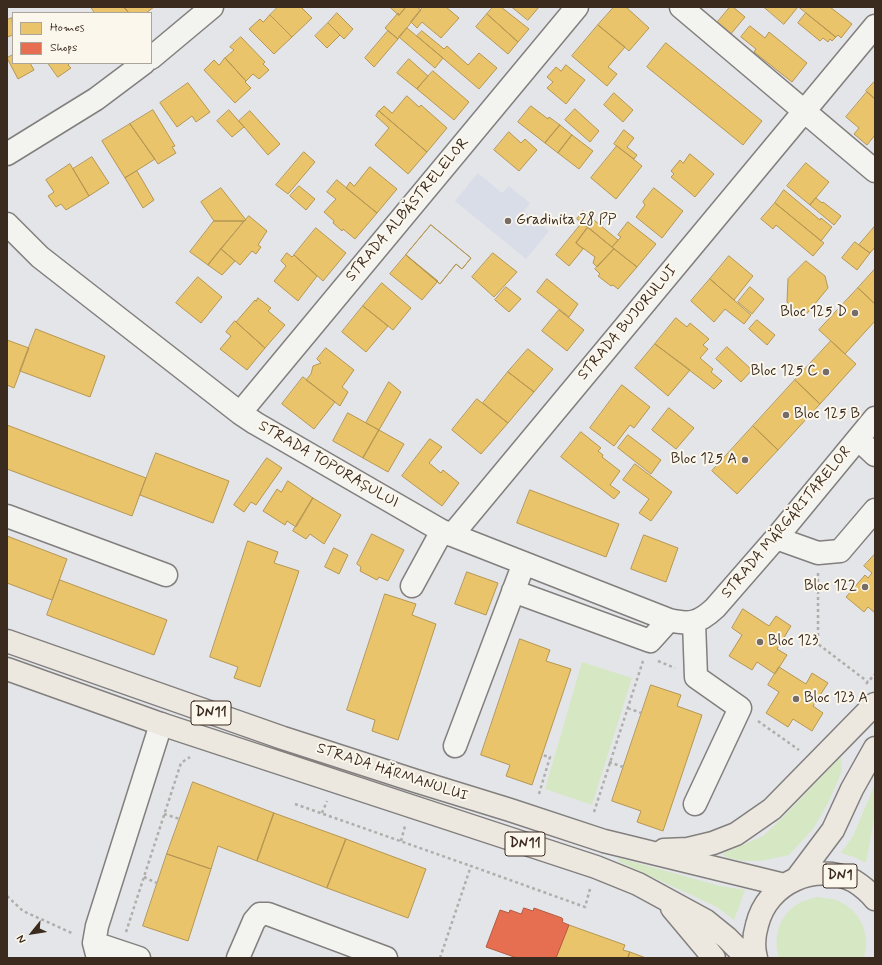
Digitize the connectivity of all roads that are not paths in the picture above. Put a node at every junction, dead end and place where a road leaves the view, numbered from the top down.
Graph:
1 (212, 7) edge
2 (577, 7) edge
3 (681, 7) edge
4 (875, 26) edge
5 (152, 57) edge
6 (143, 64) edge
7 (805, 111) junction
8 (7, 154) edge
9 (875, 171) edge
10 (7, 224) edge
11 (240, 413) junction
12 (875, 418) edge
13 (858, 439) junction
14 (875, 455) edge
15 (875, 510) edge
16 (7, 516) edge
17 (447, 533) junction
18 (776, 538) junction
19 (524, 563) junction
20 (166, 575) dead end
21 (412, 586) dead end
22 (513, 591) junction
23 (669, 620) junction
24 (694, 622) junction
25 (7, 641) edge
26 (7, 669) edge
27 (875, 704) edge
28 (161, 724) junction
29 (455, 746) dead end
30 (875, 748) edge
31 (695, 804) dead end
32 (634, 849) junction
33 (790, 882) junction
34 (664, 898) junction
35 (875, 899) edge
36 (96, 950) edge
37 (132, 956) edge
38 (238, 958) edge
39 (386, 958) edge
40 (714, 958) edge
41 (747, 958) edge
42 (756, 958) edge

1 - 5 street
2 - 11 street, STRADA ALBĂSTRELELOR
3 - 7 street
4 - 7 street, STRADA BUJORULUI
6 - 8 street
7 - 9 street
7 - 17 street, STRADA BUJORULUI
10 - 11 street, STRADA TOPORAȘULUI
11 - 17 street, STRADA TOPORAȘULUI
12 - 13 street, STRADA MĂRGĂRITARELOR
13 - 14 street
13 - 18 street, STRADA MĂRGĂRITARELOR
15 - 18 street
16 - 20 street
17 - 19 street, STRADA TOPORAȘULUI
17 - 21 street, STRADA BUJORULUI
18 - 24 street, STRADA MĂRGĂRITARELOR
19 - 22 street
19 - 23 street, STRADA TOPORAȘULUI
22 - 23 street
22 - 29 street
23 - 24 street, STRADA TOPORAȘULUI
24 - 31 street
25 - 32 main road, STRADA HĂRMANULUI / DN11
26 - 28 main road, STRADA HĂRMANULUI / DN11
27 - 32 main road
28 - 34 main road, STRADA HĂRMANULUI / DN11
28 - 36 street
30 - 33 main road, DN1
32 - 33 main road, STRADA HĂRMANULUI / DN11
33 - 35 main road, DN1
33 - 42 main road, DN1
34 - 40 main road
34 - 41 main road, STRADA HĂRMANULUI / DN11
36 - 37 street
38 - 39 street

